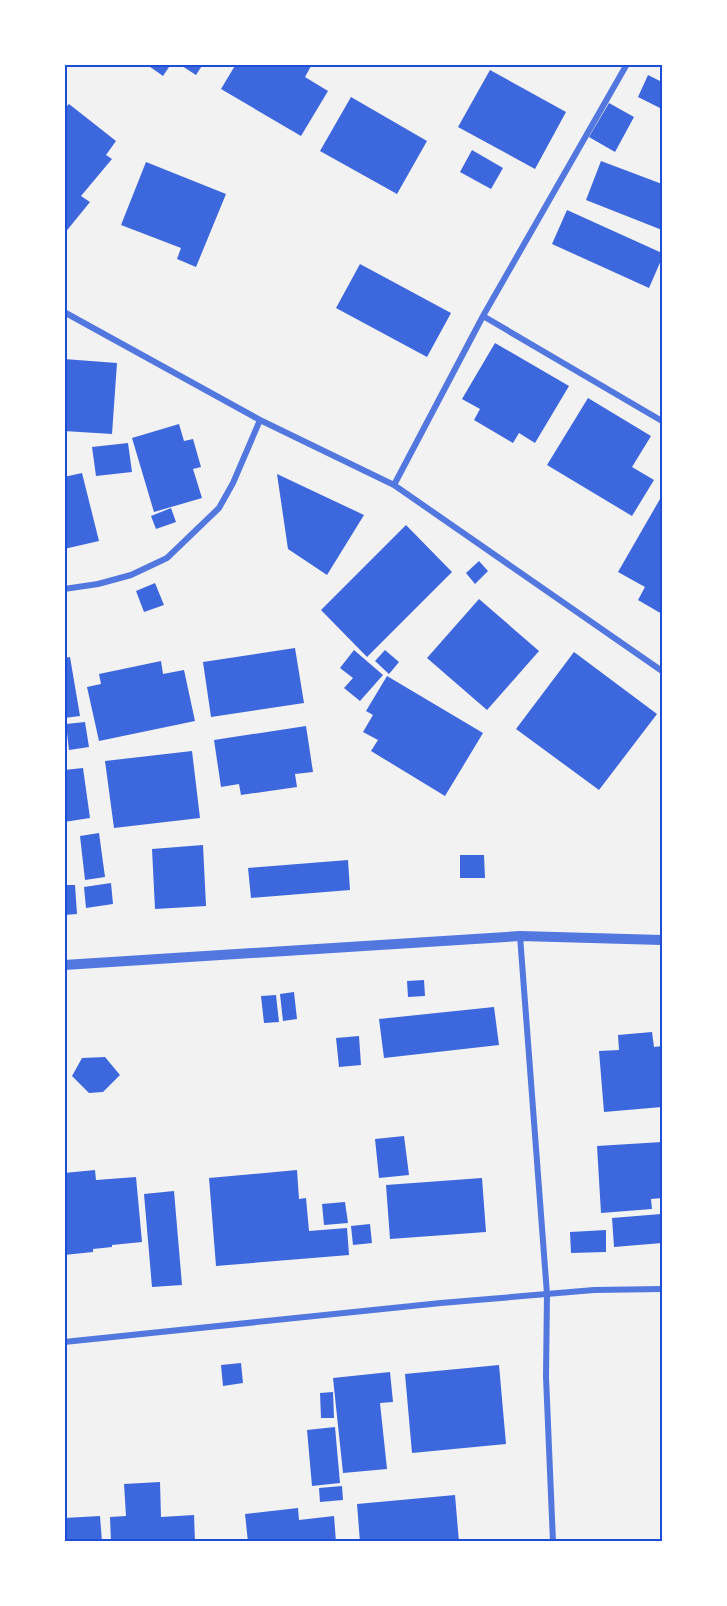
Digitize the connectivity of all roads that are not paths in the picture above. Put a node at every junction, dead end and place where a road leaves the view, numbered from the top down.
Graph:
1 (627, 64) edge
2 (64, 312) edge
3 (483, 316) junction
4 (260, 420) junction
5 (663, 421) edge
6 (394, 485) junction
7 (64, 589) edge
8 (663, 671) edge
9 (520, 936) junction
10 (663, 940) edge
11 (64, 965) edge
12 (663, 1289) edge
13 (547, 1294) junction
14 (64, 1342) edge
15 (553, 1542) edge

1 - 3 street
2 - 4 street
3 - 5 street
3 - 6 street
4 - 6 street
4 - 7 street
6 - 8 street
9 - 10 street
9 - 11 street
9 - 13 street
12 - 13 street
13 - 14 street
13 - 15 street

